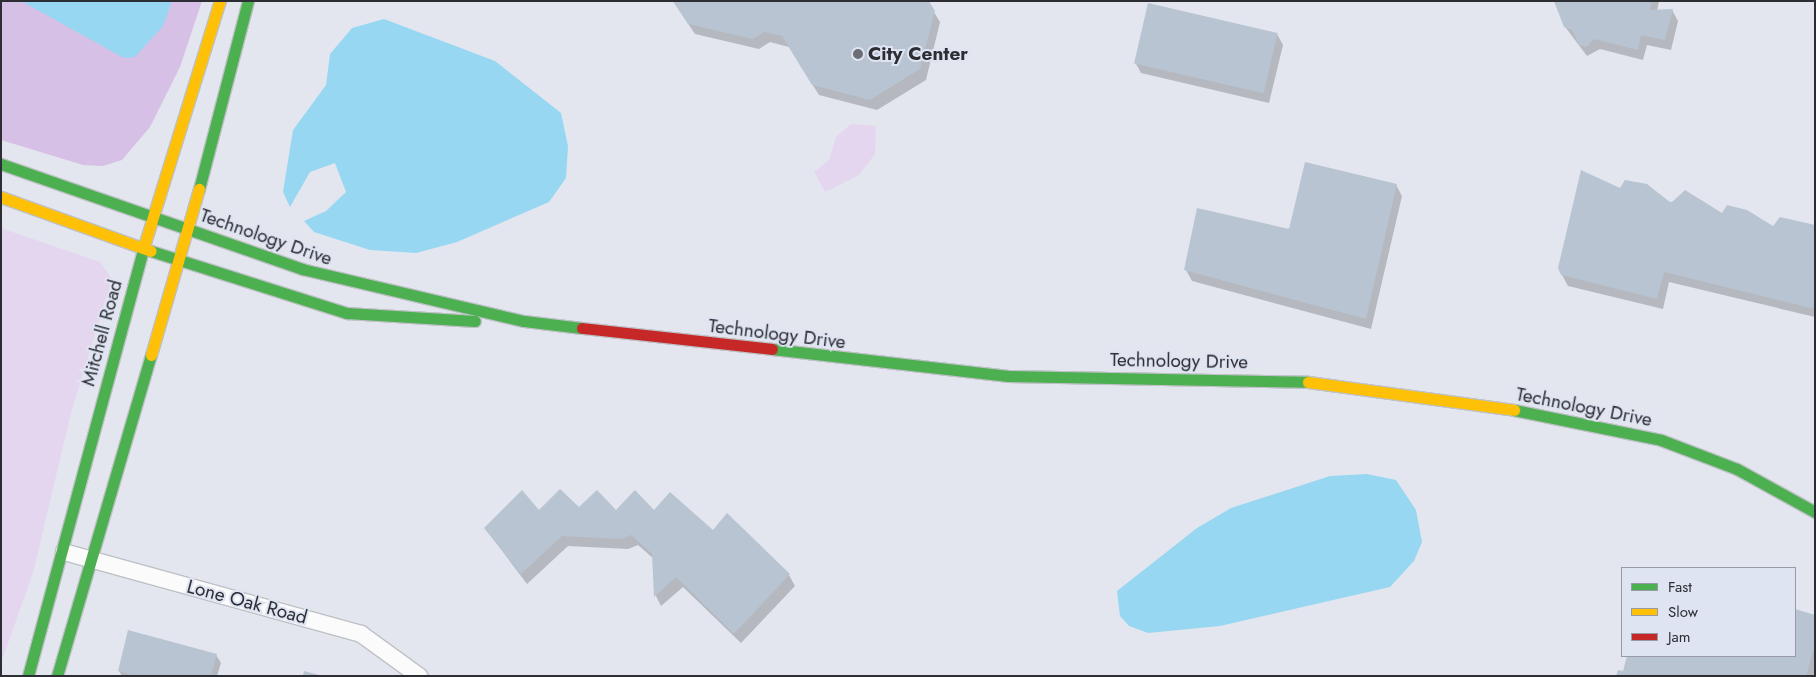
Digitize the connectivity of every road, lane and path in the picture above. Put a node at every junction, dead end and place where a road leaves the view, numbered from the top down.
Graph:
1 (220, 1) edge
2 (248, 1) edge
3 (1, 164) edge
4 (1, 197) edge
5 (153, 216) junction
6 (188, 229) junction
7 (143, 247) junction
8 (179, 261) junction
9 (524, 321) junction
10 (1815, 512) edge
11 (64, 552) junction
12 (91, 560) junction
13 (28, 676) edge
14 (57, 676) edge
15 (419, 676) edge

1 - 5 street, Mitchell Road
2 - 6 street
3 - 5 street, Technology Drive
4 - 7 street, Technology Drive
5 - 6 street, Technology Drive
5 - 7 street, Mitchell Road
6 - 8 street
6 - 9 street, Technology Drive
7 - 8 street, Technology Drive
7 - 11 street, Mitchell Road
8 - 9 street, Technology Drive
8 - 12 street
9 - 10 street, Technology Drive
11 - 12 street, Lone Oak Road
11 - 13 street, Mitchell Road
12 - 14 street
12 - 15 street, Lone Oak Road

